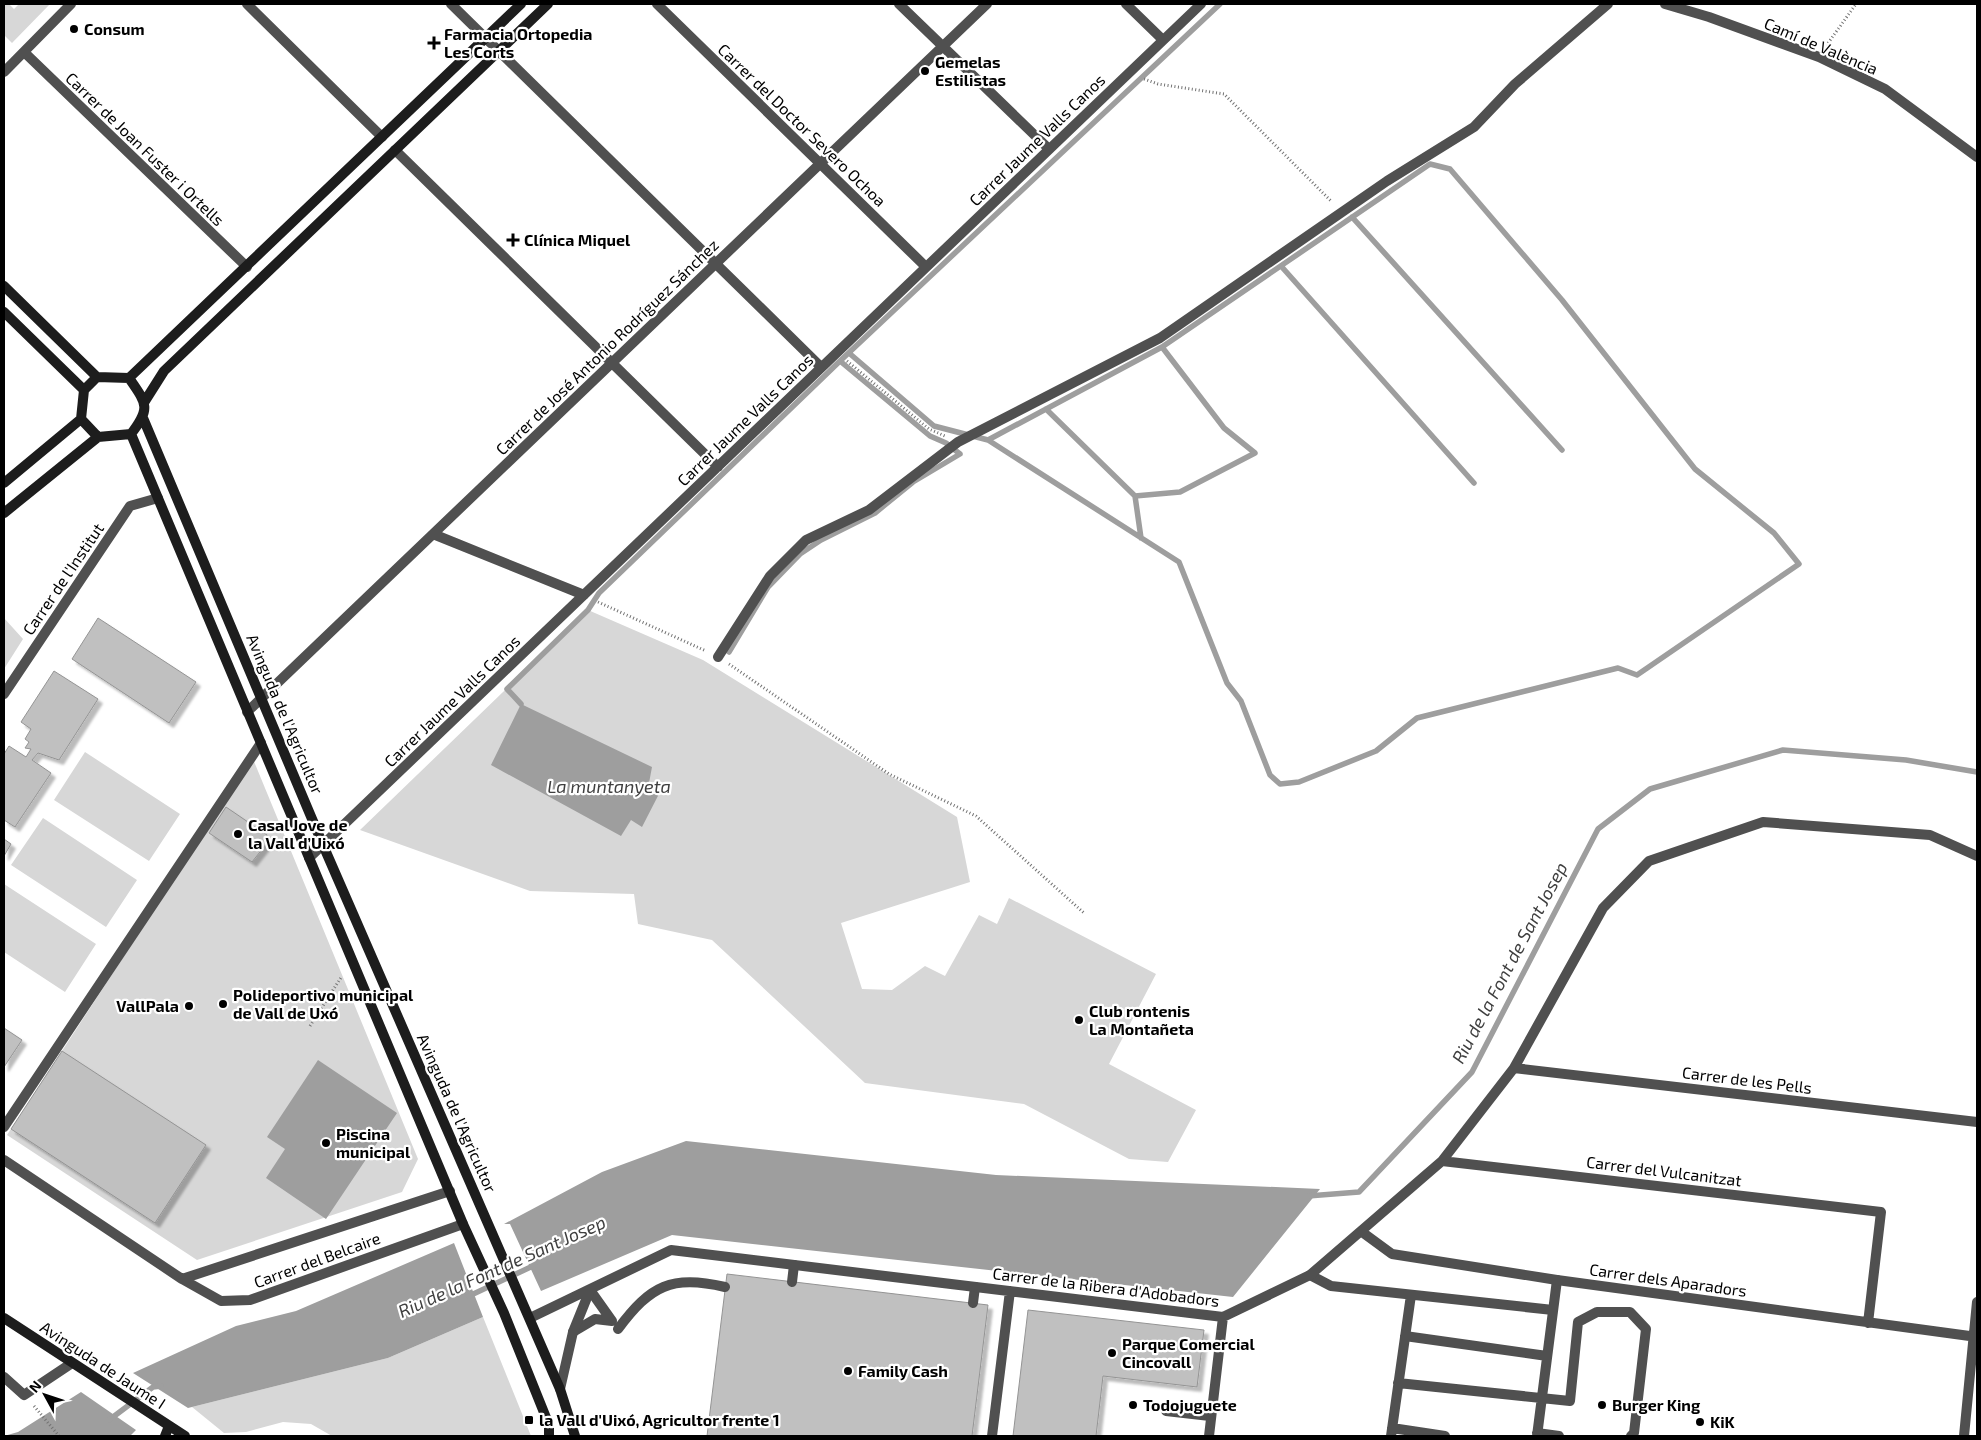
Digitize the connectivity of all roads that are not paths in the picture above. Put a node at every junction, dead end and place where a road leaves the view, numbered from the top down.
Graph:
1 (71, 4) edge
2 (246, 4) edge
3 (451, 4) edge
4 (522, 4) edge
5 (548, 4) edge
6 (657, 4) edge
7 (899, 4) edge
8 (987, 4) edge
9 (1126, 4) edge
10 (1201, 4) edge
11 (1608, 4) edge
12 (1665, 4) edge
13 (486, 38) junction
14 (1163, 40) junction
15 (943, 46) junction
16 (499, 50) junction
17 (24, 52) junction
18 (4, 72) edge
19 (382, 137) junction
20 (1049, 149) junction
21 (395, 150) junction
22 (1977, 158) edge
23 (820, 164) junction
24 (716, 264) junction
25 (246, 267) junction
26 (926, 267) junction
27 (260, 280) junction
28 (4, 286) edge
29 (4, 312) edge
30 (612, 363) junction
31 (821, 368) junction
32 (98, 377) junction
33 (129, 378) junction
34 (84, 390) junction
35 (145, 401) junction
36 (143, 418) junction
37 (81, 419) junction
38 (131, 434) junction
39 (98, 437) junction
40 (718, 467) junction
41 (4, 483) edge
42 (158, 498) junction
43 (4, 513) edge
44 (433, 534) junction
45 (584, 595) junction
46 (718, 657) road end
47 (4, 694) edge
48 (262, 698) junction
49 (248, 712) junction
50 (261, 743) junction
51 (323, 846) junction
52 (1977, 856) edge
53 (309, 858) junction
54 (1514, 1068) junction
55 (1977, 1122) edge
56 (4, 1127) edge
57 (4, 1160) edge
58 (1442, 1161) junction
59 (450, 1191) junction
60 (463, 1224) junction
61 (1362, 1232) junction
62 (794, 1265) junction
63 (1310, 1275) junction
64 (182, 1279) junction
65 (1558, 1280) junction
66 (792, 1282) dead end
67 (725, 1287) dead end
68 (975, 1287) junction
69 (590, 1290) junction
70 (1010, 1291) junction
71 (1411, 1295) junction
72 (1977, 1302) edge
73 (973, 1303) dead end
74 (1553, 1310) junction
75 (1223, 1317) junction
76 (4, 1318) edge
77 (530, 1318) junction
78 (1868, 1323) junction
79 (618, 1329) dead end
80 (573, 1332) junction
81 (1405, 1336) junction
82 (1976, 1337) edge
83 (1547, 1356) junction
84 (72, 1363) junction
85 (4, 1377) edge
86 (1398, 1383) junction
87 (560, 1389) junction
88 (1541, 1400) junction
89 (1166, 1412) dead end
90 (1210, 1416) junction
91 (170, 1426) junction
92 (1391, 1432) edge
93 (1537, 1435) edge
94 (165, 1436) edge
95 (186, 1436) edge
96 (549, 1436) edge
97 (576, 1436) edge
98 (992, 1436) edge
99 (1209, 1436) edge
100 (1445, 1436) edge
101 (1559, 1436) edge
102 (1631, 1436) edge
103 (1964, 1436) edge

1 - 17 street
2 - 19 street
3 - 13 street
4 - 13 street
5 - 16 street
6 - 23 street, Carrer del Doctor Severo Ochoa
7 - 15 street
8 - 15 street, Carrer de José Antonio Rodríguez Sánchez
9 - 14 street
10 - 14 street, Carrer Jaume Valls Canos
11 - 46 street
12 - 22 street, Camí de València
13 - 16 street
13 - 19 street
14 - 20 street, Carrer Jaume Valls Canos
15 - 20 street
15 - 23 street, Carrer de José Antonio Rodríguez Sánchez
16 - 21 street
16 - 24 street
17 - 18 street
17 - 25 street, Carrer de Joan Fuster i Ortells
19 - 21 street
19 - 25 street
20 - 26 street, Carrer Jaume Valls Canos
21 - 27 street
21 - 30 street
23 - 24 street, Carrer de José Antonio Rodríguez Sánchez
23 - 26 street, Carrer del Doctor Severo Ochoa
24 - 30 street, Carrer de José Antonio Rodríguez Sánchez
24 - 31 street
25 - 27 street
25 - 33 street
26 - 31 street, Carrer Jaume Valls Canos
27 - 35 street
28 - 32 street
29 - 34 street
30 - 40 street
30 - 44 street, Carrer de José Antonio Rodríguez Sánchez
31 - 40 street, Carrer Jaume Valls Canos
32 - 33 street
32 - 34 street
33 - 35 street
34 - 37 street
35 - 36 street
36 - 38 street
36 - 48 street, Avinguda de l'Agricultor
37 - 39 street
37 - 41 street
38 - 39 street
38 - 42 street, Avinguda de l'Agricultor
39 - 43 street
40 - 45 street, Carrer Jaume Valls Canos
42 - 47 street, Carrer de l'Institut
42 - 49 street, Avinguda de l'Agricultor
44 - 45 street
44 - 48 street, Carrer de José Antonio Rodríguez Sánchez
45 - 51 street, Carrer Jaume Valls Canos
48 - 49 street, Carrer de José Antonio Rodríguez Sánchez
48 - 51 street, Avinguda de l'Agricultor
49 - 50 street, Avinguda de l'Agricultor
50 - 53 street, Avinguda de l'Agricultor
50 - 56 street
51 - 53 street, Carrer Jaume Valls Canos
51 - 77 street, Avinguda de l'Agricultor
52 - 54 street, Carrer de la Ribera d'Adobadors
53 - 59 street, Avinguda de l'Agricultor
54 - 55 street, Carrer de les Pells
54 - 58 street, Carrer de la Ribera d'Adobadors
57 - 64 street, Carrer del Belcaire
58 - 61 street, Carrer de la Ribera d'Adobadors
58 - 78 street, Carrer del Vulcanitzat
59 - 60 street, Avinguda de l'Agricultor
59 - 64 street, Carrer del Belcaire
60 - 64 street, Carrer del Belcaire
60 - 96 street, Avinguda de l'Agricultor
61 - 63 street, Carrer de la Ribera d'Adobadors
61 - 65 street, Carrer dels Aparadors
62 - 66 street
62 - 68 street, Carrer de la Ribera d'Adobadors
62 - 69 street, Carrer de la Ribera d'Adobadors
63 - 71 street
63 - 75 street, Carrer de la Ribera d'Adobadors
65 - 74 street
65 - 78 street, Carrer dels Aparadors
67 - 79 street
68 - 70 street, Carrer de la Ribera d'Adobadors
68 - 73 street
69 - 77 street, Carrer de la Ribera d'Adobadors
69 - 80 street
69 - 80 street
70 - 75 street, Carrer de la Ribera d'Adobadors
70 - 98 street
71 - 74 street
71 - 81 street
72 - 82 street
74 - 83 street
75 - 90 street
76 - 84 street, Avinguda de Jaume I
77 - 87 street, Avinguda de l'Agricultor
78 - 82 street, Carrer dels Aparadors
80 - 87 street
81 - 83 street
81 - 86 street
82 - 103 street
83 - 88 street
84 - 85 street
84 - 91 street, Avinguda de Jaume I
86 - 88 street
86 - 92 street
87 - 97 street, Avinguda de l'Agricultor
88 - 93 street
88 - 102 street
89 - 90 street
90 - 99 street
91 - 94 street
91 - 95 street, Avinguda de Jaume I
92 - 100 street
93 - 101 street

